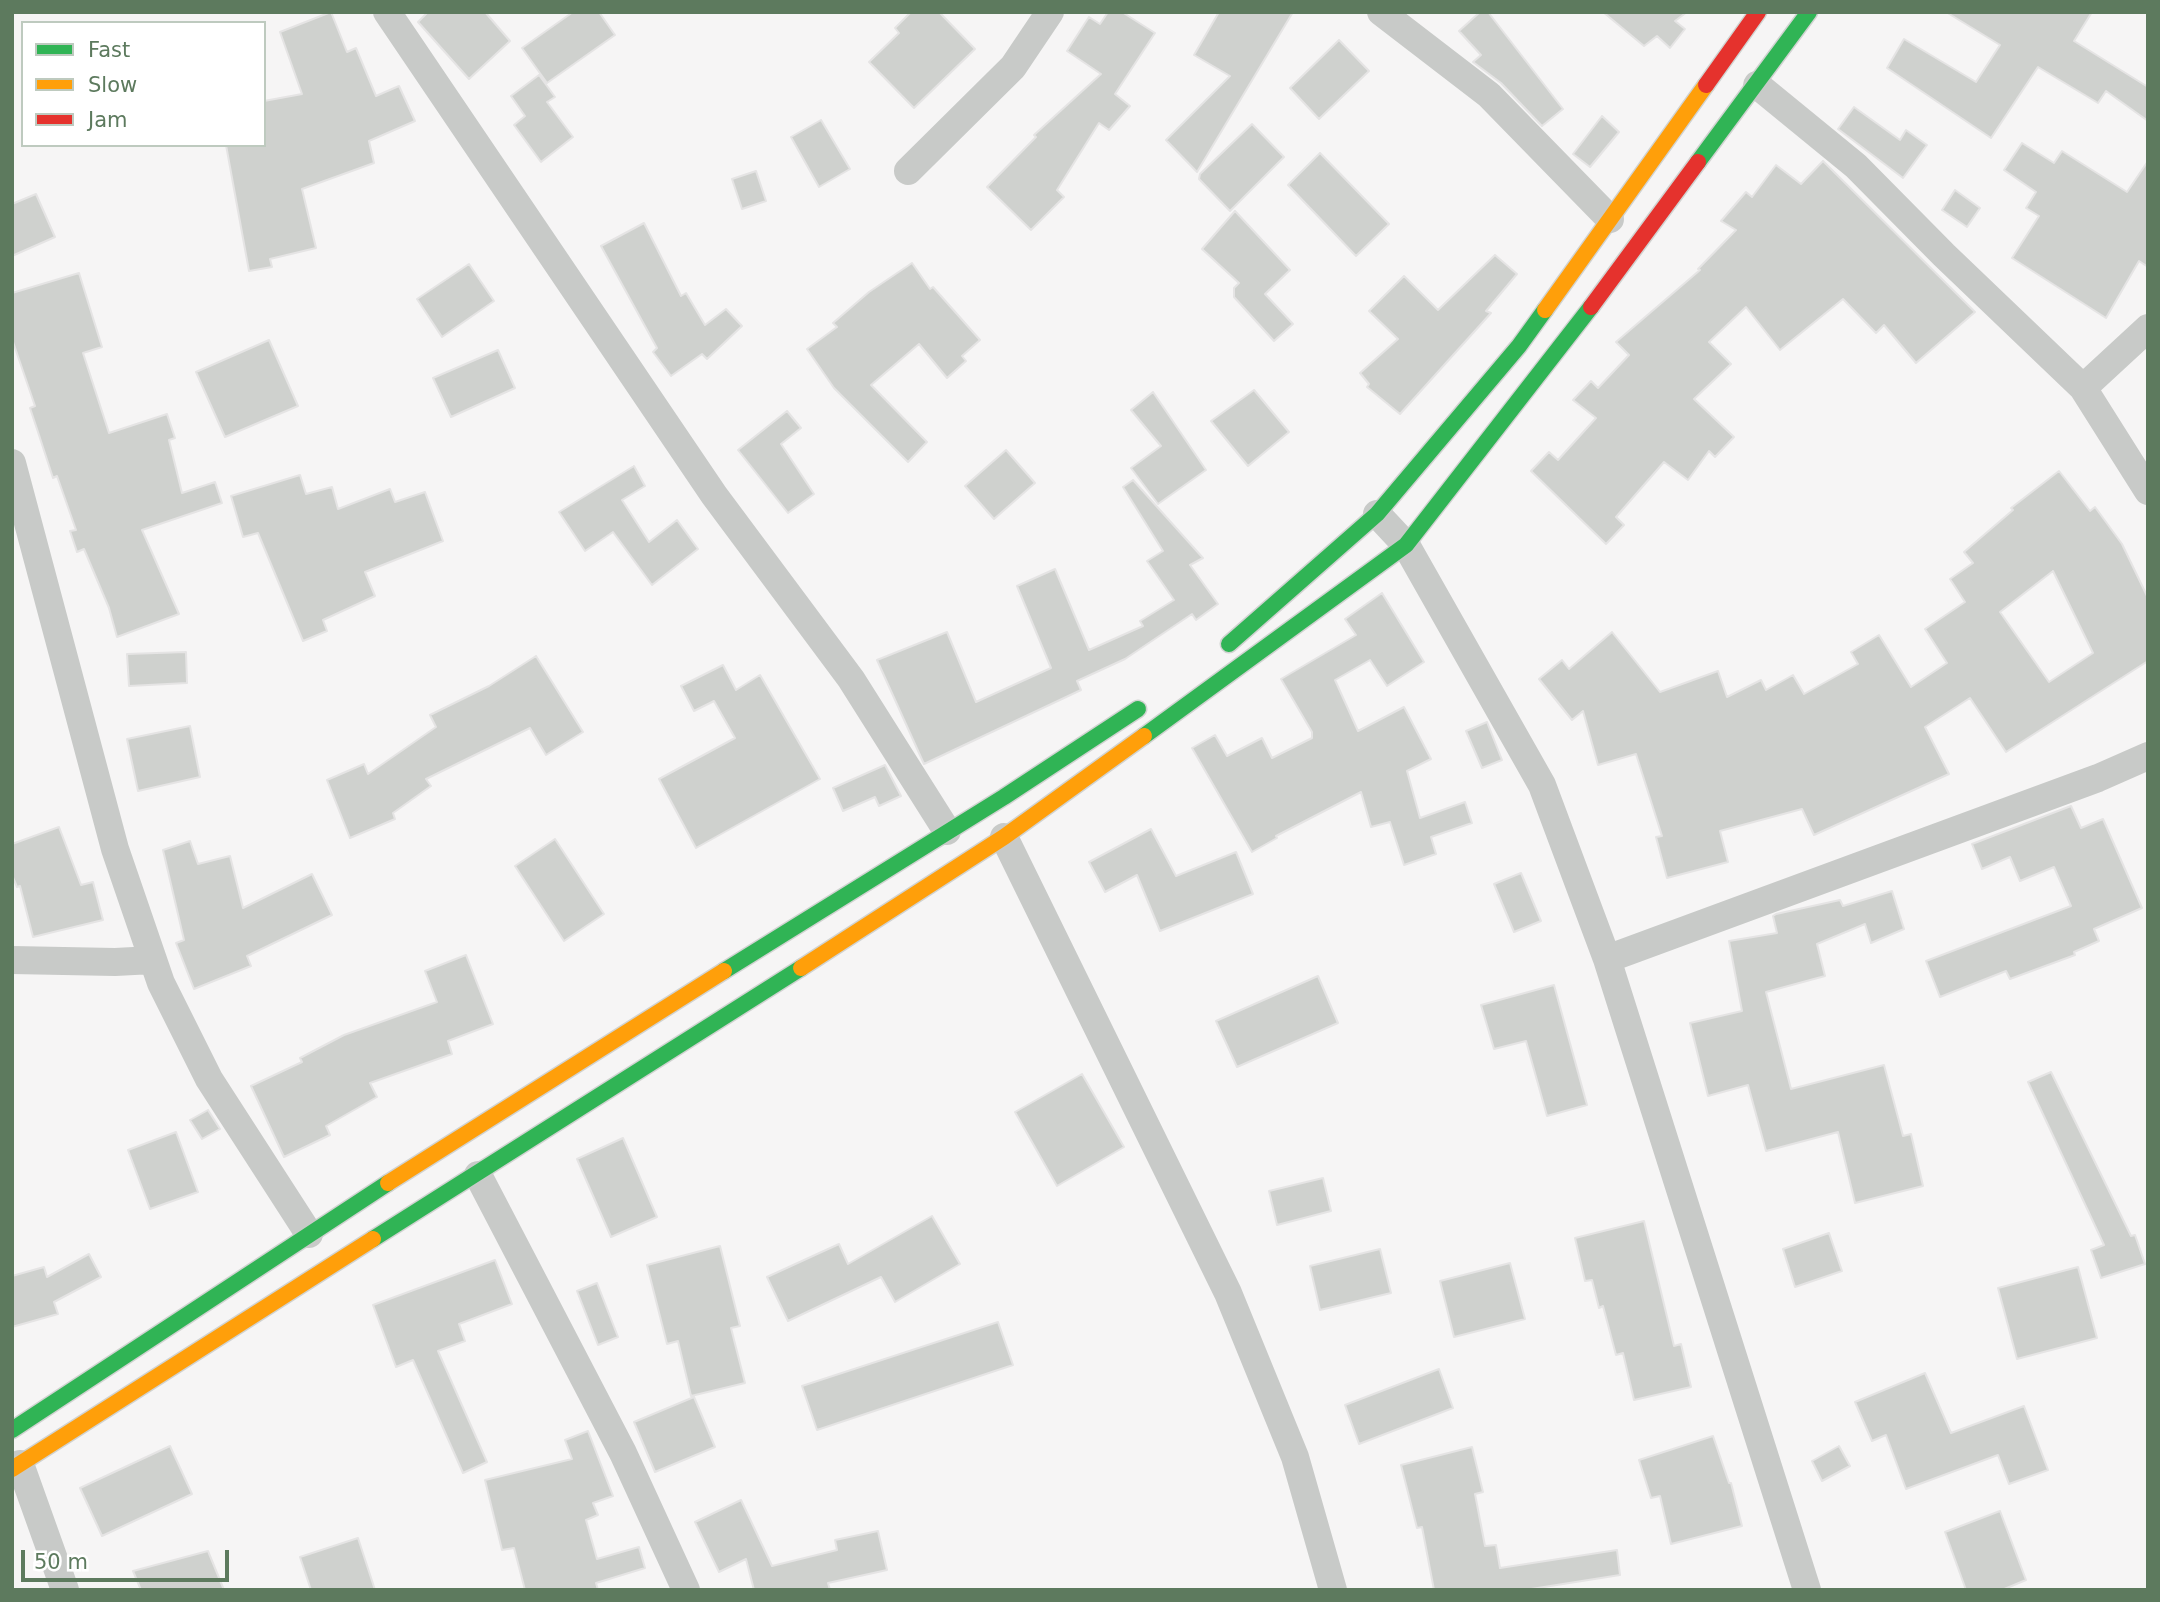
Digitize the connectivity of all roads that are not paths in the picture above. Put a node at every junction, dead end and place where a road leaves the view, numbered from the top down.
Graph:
1 (1050, 12) edge
2 (1381, 12) edge
3 (1758, 12) edge
4 (1809, 12) edge
5 (400, 18) edge
6 (1757, 85) junction
7 (908, 171) dead end
8 (1610, 219) junction
9 (2148, 328) edge
10 (2083, 388) junction
11 (12, 463) edge
12 (2148, 491) edge
13 (1377, 514) junction
14 (1406, 545) junction
15 (1217, 653) dead end
16 (1154, 699) dead end
17 (2148, 756) edge
18 (947, 831) junction
19 (1004, 837) junction
20 (1607, 959) junction
21 (12, 960) edge
22 (153, 960) junction
23 (478, 1175) junction
24 (309, 1234) junction
25 (12, 1430) edge
26 (16, 1466) edge
27 (65, 1590) edge
28 (686, 1590) edge
29 (1333, 1590) edge
30 (1807, 1590) edge

1 - 7 street
2 - 8 street
3 - 8 street
4 - 6 street
5 - 18 street
6 - 10 street
6 - 14 street
8 - 13 street
9 - 10 street
10 - 12 street
11 - 22 street
13 - 14 street
13 - 15 street
14 - 19 street
14 - 20 street
16 - 18 street
17 - 20 street
18 - 24 street
19 - 23 street
19 - 29 street
20 - 30 street
21 - 22 street
22 - 24 street
23 - 26 street
23 - 28 street
24 - 25 street
26 - 27 street

